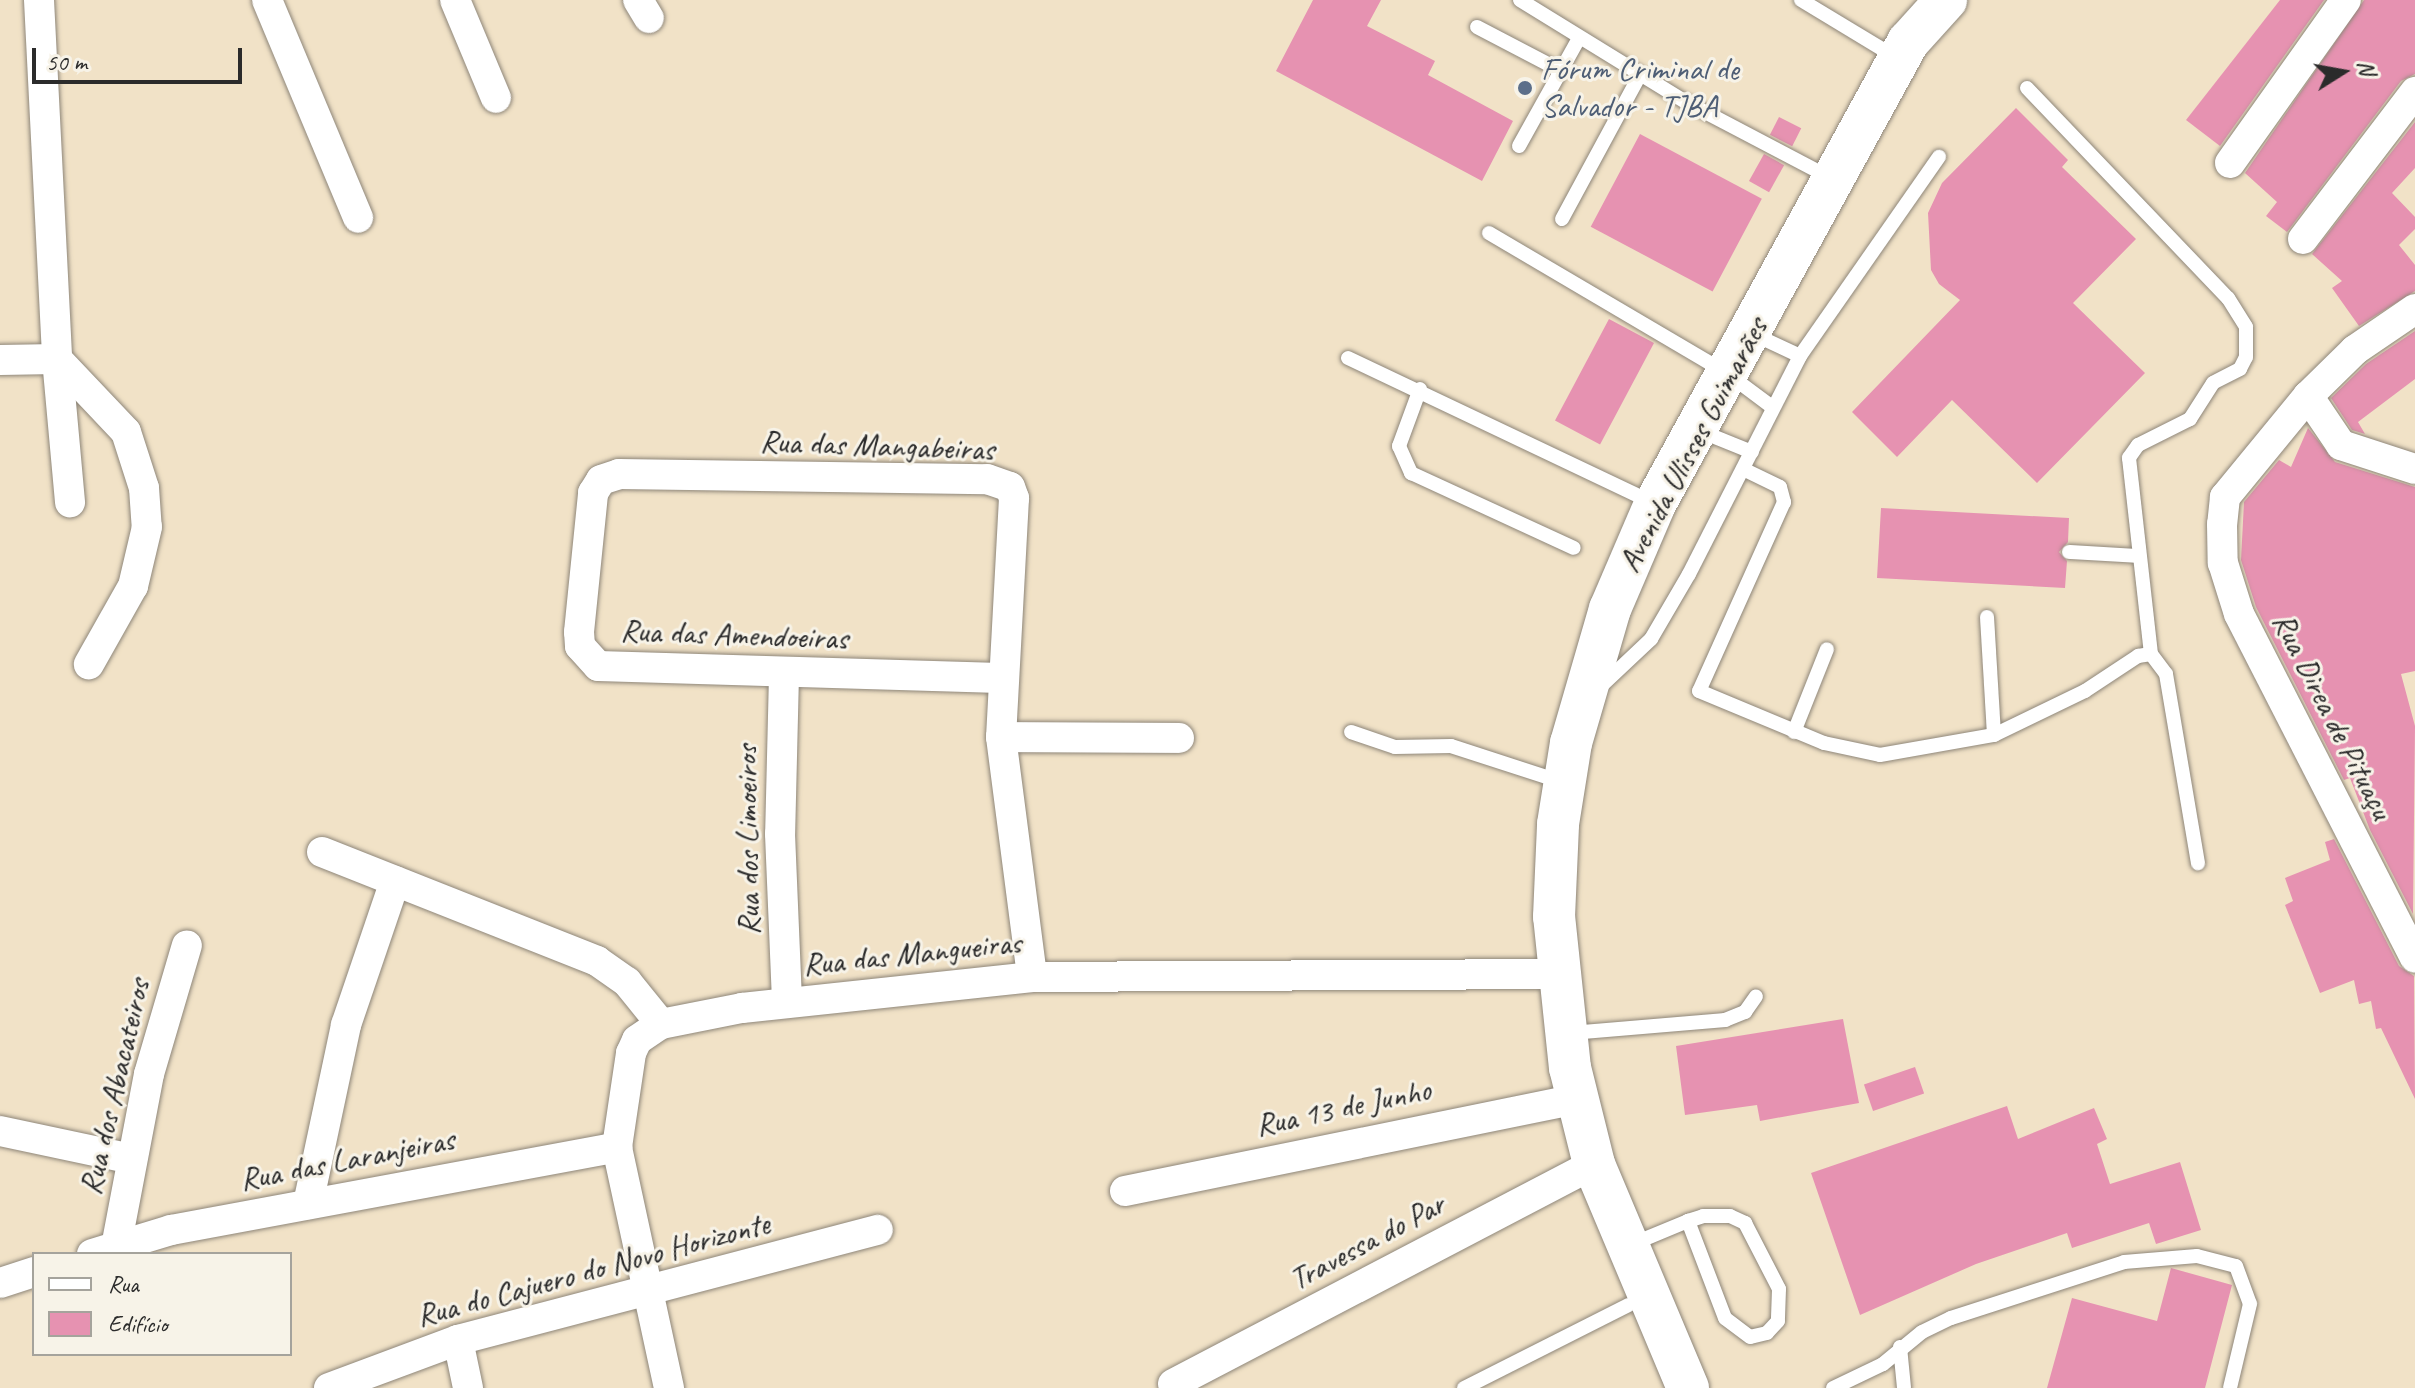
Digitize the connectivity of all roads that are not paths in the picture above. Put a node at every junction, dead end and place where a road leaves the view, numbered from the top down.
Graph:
1 (39, 0) edge
2 (267, 0) edge
3 (455, 0) edge
4 (1520, 0) edge
5 (1801, 0) edge
6 (1946, 0) edge
7 (2346, 0) edge
8 (1477, 27) dead end
9 (1579, 38) junction
10 (1898, 59) junction
11 (1561, 71) junction
12 (1640, 75) junction
13 (2027, 88) dead end
14 (2415, 92) edge
15 (496, 98) dead end
16 (1519, 146) dead end
17 (1939, 157) dead end
18 (2230, 163) dead end
19 (1833, 179) junction
20 (358, 218) dead end
21 (1562, 219) dead end
22 (1489, 233) dead end
23 (2303, 239) dead end
24 (2415, 309) edge
25 (1751, 333) junction
26 (1800, 356) junction
27 (1348, 358) dead end
28 (57, 359) junction
29 (0, 360) edge
30 (1728, 374) junction
31 (1420, 389) junction
32 (2308, 396) junction
33 (1771, 406) junction
34 (1697, 429) junction
35 (1752, 452) junction
36 (1743, 469) junction
37 (2415, 469) edge
38 (593, 493) joint
39 (70, 502) dead end
40 (1655, 504) junction
41 (1574, 548) dead end
42 (2069, 552) dead end
43 (2138, 556) junction
44 (1987, 617) dead end
45 (1827, 649) dead end
46 (2151, 654) junction
47 (89, 664) dead end
48 (784, 675) junction
49 (1000, 678) junction
50 (1580, 705) junction
51 (1351, 732) dead end
52 (1794, 732) junction
53 (1994, 735) junction
54 (1001, 737) junction
55 (1179, 738) dead end
56 (1564, 783) junction
57 (322, 852) dead end
58 (2198, 863) dead end
59 (395, 881) junction
60 (187, 945) dead end
61 (2415, 958) edge
62 (1557, 974) junction
63 (1032, 977) junction
64 (1756, 996) dead end
65 (787, 1003) junction
66 (661, 1024) junction
67 (1564, 1034) junction
68 (1576, 1099) junction
69 (0, 1131) edge
70 (617, 1147) junction
71 (132, 1159) junction
72 (1594, 1164) junction
73 (1125, 1191) dead end
74 (308, 1204) junction
75 (1688, 1221) junction
76 (878, 1230) dead end
77 (1627, 1246) junction
78 (104, 1250) edge
79 (32, 1273) edge
80 (0, 1283) edge
81 (647, 1295) junction
82 (1638, 1301) junction
83 (458, 1340) junction
84 (1900, 1347) junction
85 (1173, 1384) dead end
86 (329, 1388) edge
87 (468, 1388) edge
88 (669, 1388) edge
89 (1464, 1388) edge
90 (1688, 1388) edge
91 (1833, 1388) edge
92 (1904, 1388) edge
93 (2230, 1388) edge

1 - 28 street
2 - 20 street
3 - 15 street
4 - 9 lane
5 - 10 lane
6 - 10 main road, Avenida Ulisses Guimarães
7 - 18 street
8 - 11 lane
9 - 11 lane
9 - 12 lane
10 - 19 main road, Avenida Ulisses Guimarães
11 - 16 lane
12 - 19 lane
12 - 21 lane
13 - 43 lane
14 - 23 street
17 - 26 lane
19 - 25 main road, Avenida Ulisses Guimarães
22 - 30 lane
24 - 32 street
25 - 26 lane
25 - 30 main road, Avenida Ulisses Guimarães
26 - 33 lane
27 - 31 lane
28 - 29 street
28 - 39 street
28 - 47 street
30 - 33 lane
30 - 34 main road, Avenida Ulisses Guimarães
31 - 40 lane
31 - 41 lane
32 - 37 street
32 - 61 street, Rua Direa de Pituaçu
33 - 35 lane
34 - 35 lane
34 - 40 main road, Avenida Ulisses Guimarães
35 - 36 lane
36 - 50 lane
36 - 52 lane
38 - 48 street, Rua das Amendoeiras
38 - 49 street, Rua das Mangabeiras
40 - 50 main road, Avenida Ulisses Guimarães
42 - 43 lane
43 - 46 lane
44 - 53 lane
45 - 52 lane
46 - 53 lane
46 - 58 lane
48 - 49 street, Rua das Amendoeiras
48 - 65 street, Rua dos Limoeiros
49 - 54 street, Rua das Mangabeiras
50 - 56 main road, Avenida Ulisses Guimarães
51 - 56 lane
52 - 53 lane
54 - 55 street
54 - 63 street, Rua das Mangabeiras
56 - 62 main road, Avenida Ulisses Guimarães
57 - 59 street
59 - 66 street
59 - 74 street
60 - 71 street, Rua dos Abacateiros
62 - 63 street, Rua das Mangueiras
62 - 67 main road, Avenida Ulisses Guimarães
63 - 65 street, Rua das Mangueiras
64 - 67 lane
65 - 66 street, Rua das Mangueiras
66 - 70 street
67 - 68 main road, Avenida Ulisses Guimarães
68 - 72 main road, Avenida Ulisses Guimarães
68 - 73 street, Rua 13 de Junho
69 - 71 street
70 - 74 street, Rua das Laranjeiras
70 - 81 street
71 - 78 street, Rua dos Abacateiros
72 - 77 main road, Avenida Ulisses Guimarães
72 - 85 street, Travessa do Par
74 - 78 street, Rua das Laranjeiras
75 - 75 lane
75 - 77 lane
76 - 81 street, Rua do Cajuero do Novo Horizonte
77 - 82 main road, Avenida Ulisses Guimarães
79 - 80 street
81 - 83 street, Rua do Cajuero do Novo Horizonte
81 - 88 street
82 - 89 lane
82 - 90 main road, Avenida Ulisses Guimarães
83 - 86 street, Rua do Cajuero do Novo Horizonte
83 - 87 street
84 - 91 lane
84 - 92 lane
84 - 93 lane

